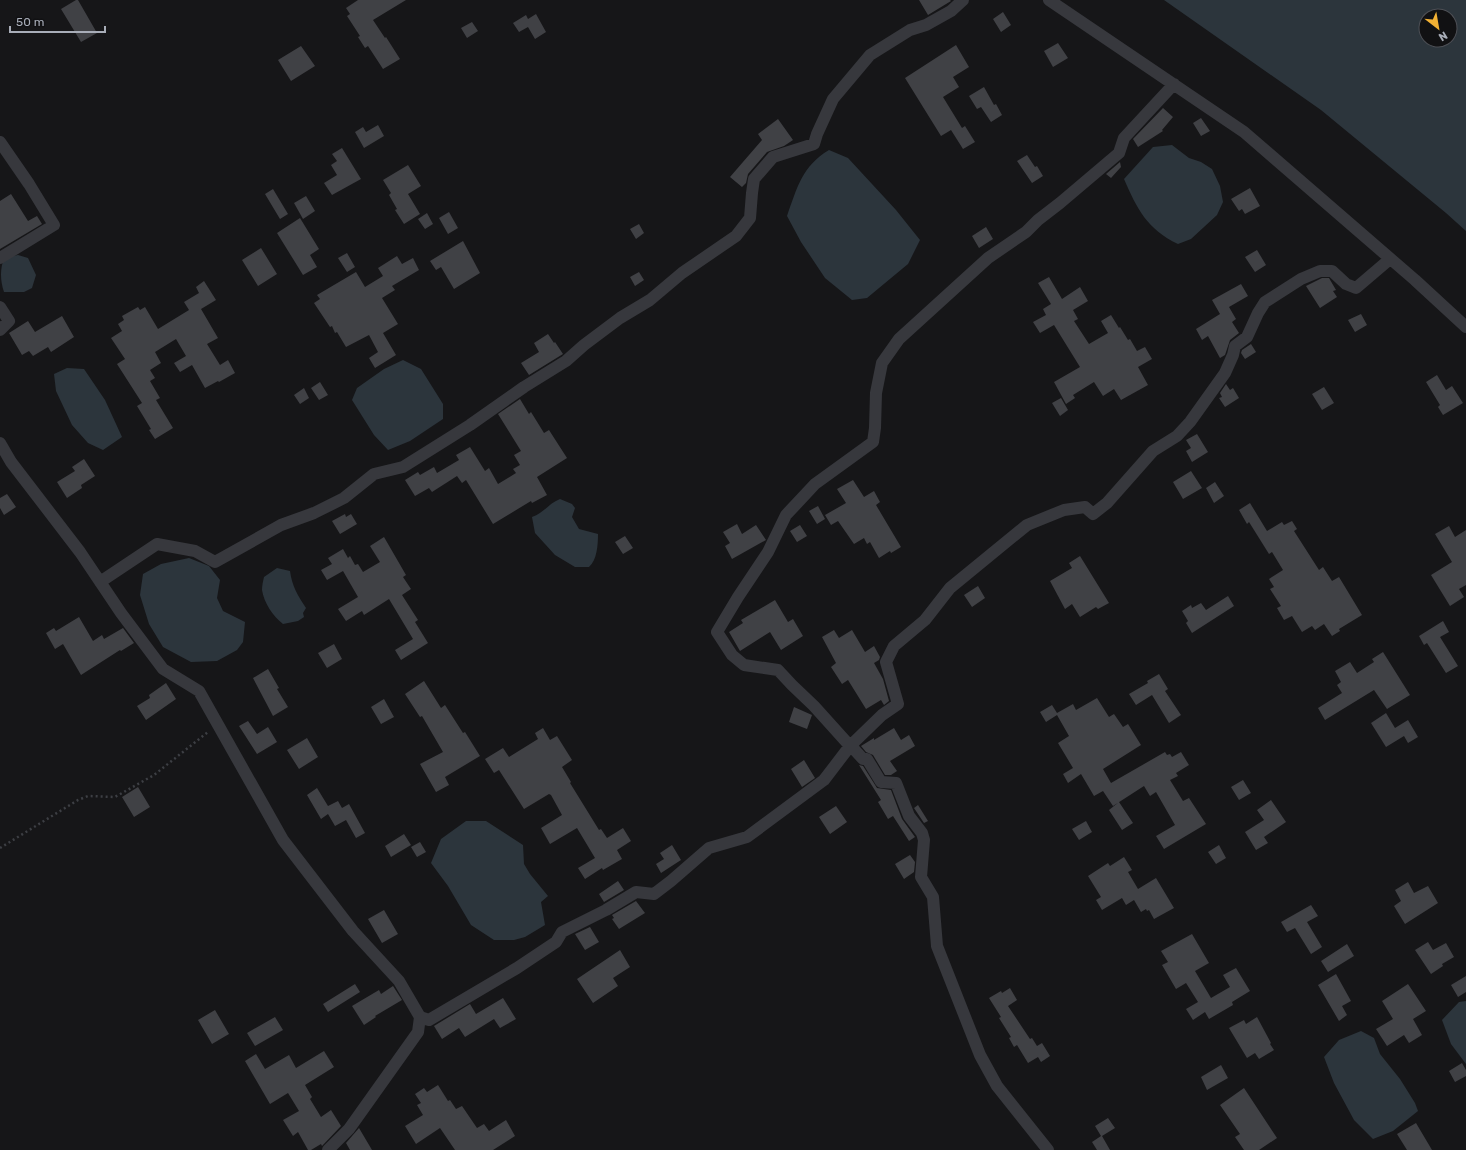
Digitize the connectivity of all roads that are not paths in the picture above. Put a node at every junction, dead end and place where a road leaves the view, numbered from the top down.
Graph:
1 (963, 0) edge
2 (1049, 0) edge
3 (1174, 84) junction
4 (0, 142) edge
5 (0, 258) edge
6 (1390, 259) junction
7 (0, 307) edge
8 (1466, 327) edge
9 (0, 330) edge
10 (0, 443) edge
11 (100, 582) junction
12 (850, 746) junction
13 (420, 1017) junction
14 (328, 1150) edge
15 (1048, 1150) edge

1 - 11 street
2 - 3 street
3 - 6 street
3 - 12 street
4 - 5 street
6 - 8 street
6 - 12 street
7 - 9 street
10 - 11 street
11 - 13 street
12 - 13 street
12 - 15 street
13 - 14 street

